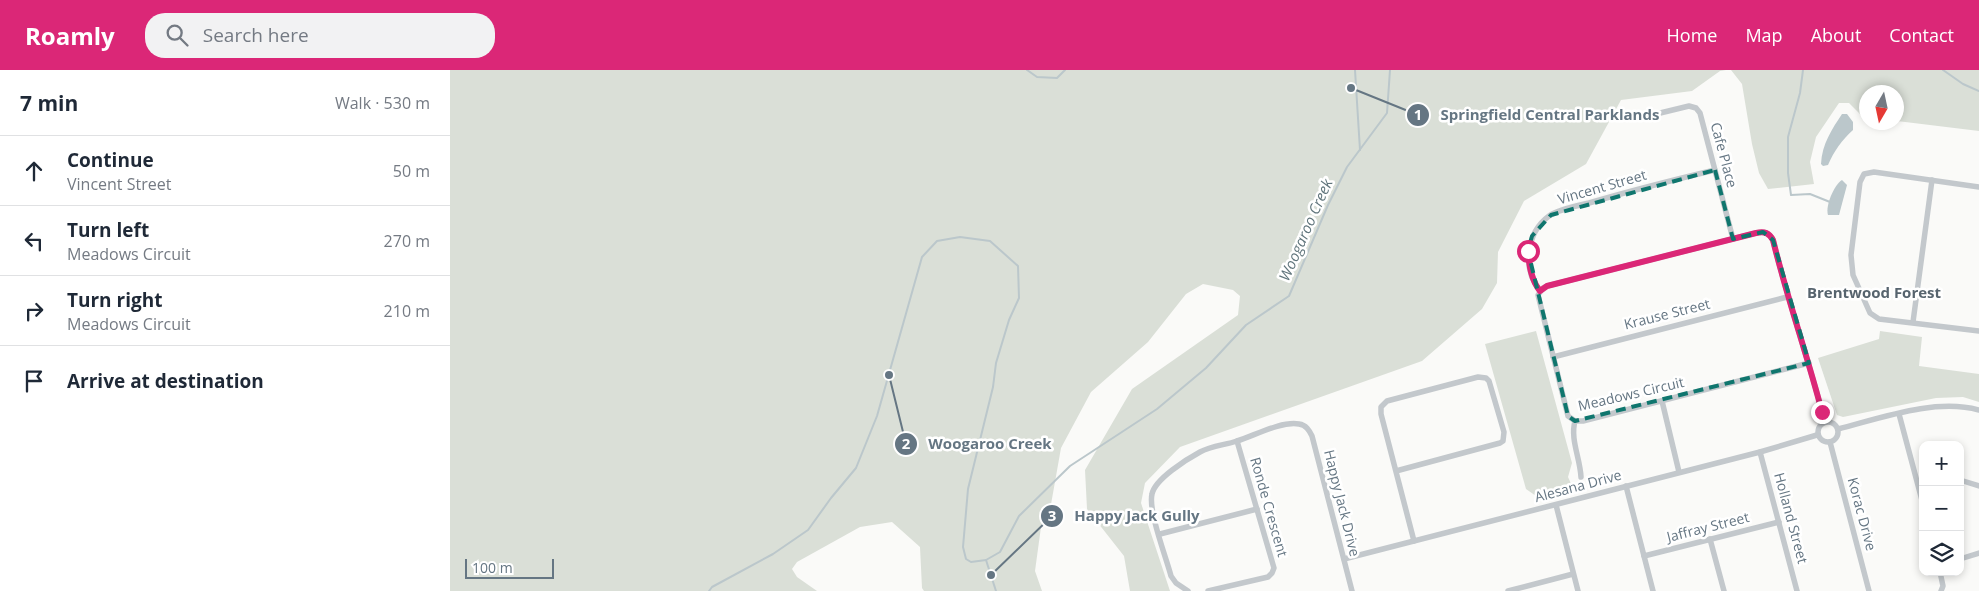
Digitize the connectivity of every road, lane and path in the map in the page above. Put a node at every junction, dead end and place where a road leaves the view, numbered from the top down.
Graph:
1 (1637, 116) dead end
2 (1715, 170) junction
3 (1932, 180) junction
4 (1979, 187) edge
5 (1733, 239) junction
6 (1540, 291) junction
7 (1788, 297) junction
8 (1913, 322) junction
9 (1979, 331) edge
10 (1553, 356) junction
11 (1809, 363) junction
12 (1662, 401) junction
13 (1979, 410) edge
14 (1899, 414) junction
15 (1575, 421) junction
16 (1825, 422) junction
17 (1838, 429) junction
18 (1817, 435) junction
19 (1237, 441) junction
20 (1830, 442) junction
21 (1760, 452) junction
22 (1396, 471) junction
23 (1679, 472) junction
24 (1581, 477) dead end
25 (1919, 480) edge
26 (1964, 481) edge
27 (1626, 486) junction
28 (1979, 486) edge
29 (1556, 505) junction
30 (1257, 509) junction
31 (1779, 522) junction
32 (1160, 534) junction
33 (1710, 539) junction
34 (1414, 541) junction
35 (1979, 553) edge
36 (1644, 556) junction
37 (1964, 558) edge
38 (1344, 559) junction
39 (1573, 574) junction
40 (1941, 576) edge
41 (1188, 591) edge
42 (1208, 591) edge
43 (1352, 591) edge
44 (1508, 591) edge
45 (1578, 591) edge
46 (1653, 591) edge
47 (1724, 591) edge
48 (1797, 591) edge
49 (1869, 591) edge
50 (1941, 591) edge

1 - 2 street, Cafe Place
2 - 5 street, Cafe Place
2 - 6 street, Vincent Street
3 - 4 street
3 - 8 street
3 - 8 street
5 - 6 street
5 - 7 street
6 - 10 street, Meadows Circuit
7 - 10 street, Krause Street
7 - 11 street
8 - 9 street
10 - 15 street, Meadows Circuit
11 - 12 street, Meadows Circuit
11 - 16 street
12 - 15 street, Meadows Circuit
12 - 23 street
13 - 14 street
14 - 17 street
14 - 25 street
15 - 24 street
16 - 17 street
16 - 18 street
17 - 20 street
18 - 20 street
18 - 21 street, Alesana Drive
19 - 30 street, Ronde Crescent
19 - 32 street
19 - 38 street, Happy Jack Drive
20 - 49 street, Korac Drive
21 - 23 street, Alesana Drive
21 - 31 street, Holland Street
22 - 22 street
22 - 34 street
23 - 27 street, Alesana Drive
26 - 28 street
27 - 29 street, Alesana Drive
27 - 36 street
29 - 34 street, Alesana Drive
29 - 39 street
30 - 32 street
30 - 42 street, Ronde Crescent
31 - 33 street, Jaffray Street
31 - 48 street, Holland Street
32 - 41 street
33 - 36 street, Jaffray Street
33 - 47 street
34 - 38 street, Alesana Drive
35 - 37 street
36 - 46 street
38 - 43 street, Happy Jack Drive
39 - 44 street
39 - 45 street
40 - 50 street

